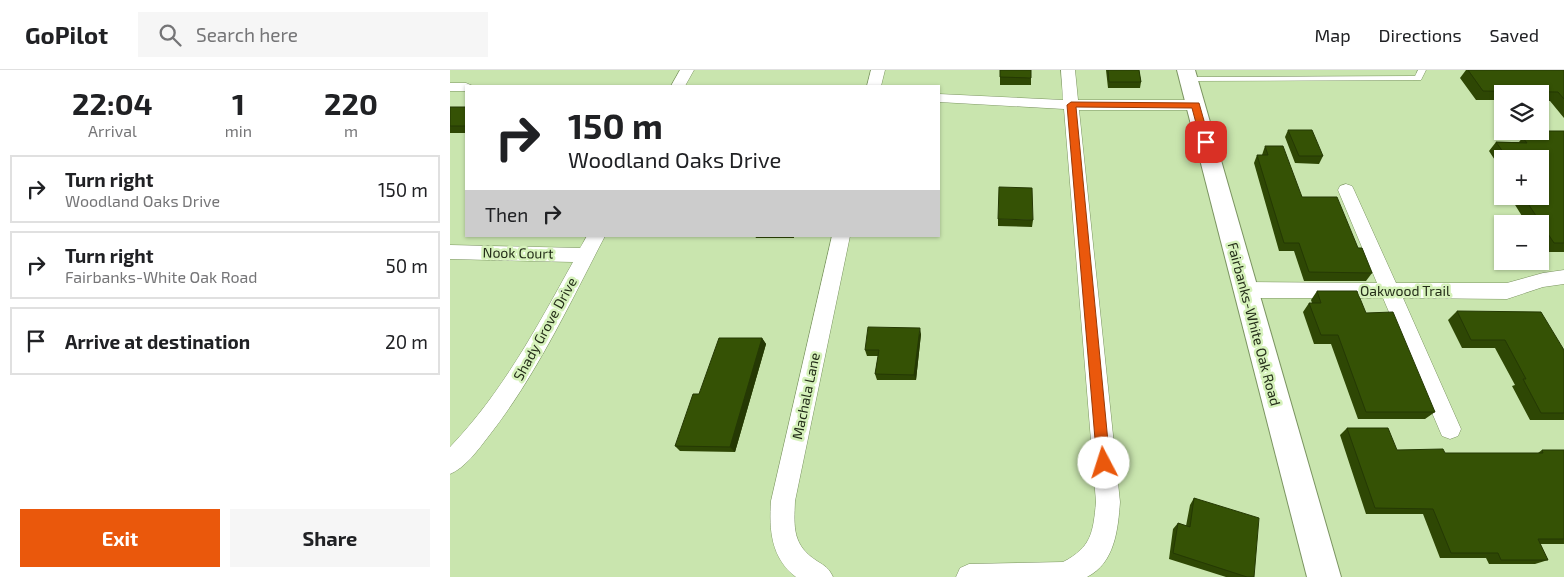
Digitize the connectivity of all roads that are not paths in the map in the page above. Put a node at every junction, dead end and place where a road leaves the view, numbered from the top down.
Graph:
1 (687, 70) edge
2 (878, 70) edge
3 (1068, 70) edge
4 (1422, 70) edge
5 (1187, 75) edge
6 (679, 85) edge
7 (874, 85) edge
8 (450, 86) edge
9 (465, 87) edge
10 (940, 98) edge
11 (1071, 105) junction
12 (1196, 105) junction
13 (1346, 190) dead end
14 (595, 237) edge
15 (841, 237) edge
16 (450, 252) edge
17 (586, 255) junction
18 (1564, 277) edge
19 (1245, 290) junction
20 (1391, 291) junction
21 (1450, 429) dead end
22 (450, 463) edge
23 (820, 577) edge
24 (969, 577) edge
25 (1324, 577) edge

1 - 6 street
2 - 7 street
3 - 11 street
4 - 5 lane
5 - 12 street, Fairbanks-White Oak Road
8 - 9 street
10 - 11 street
11 - 12 street
11 - 24 street
12 - 19 street, Fairbanks-White Oak Road
13 - 20 street
14 - 17 street, Shady Grove Drive
15 - 23 street, Machala Lane
16 - 17 street, Nook Court
17 - 22 street, Shady Grove Drive
18 - 20 street, Oakwood Trail
19 - 20 street, Oakwood Trail
19 - 25 street, Fairbanks-White Oak Road
20 - 21 street

